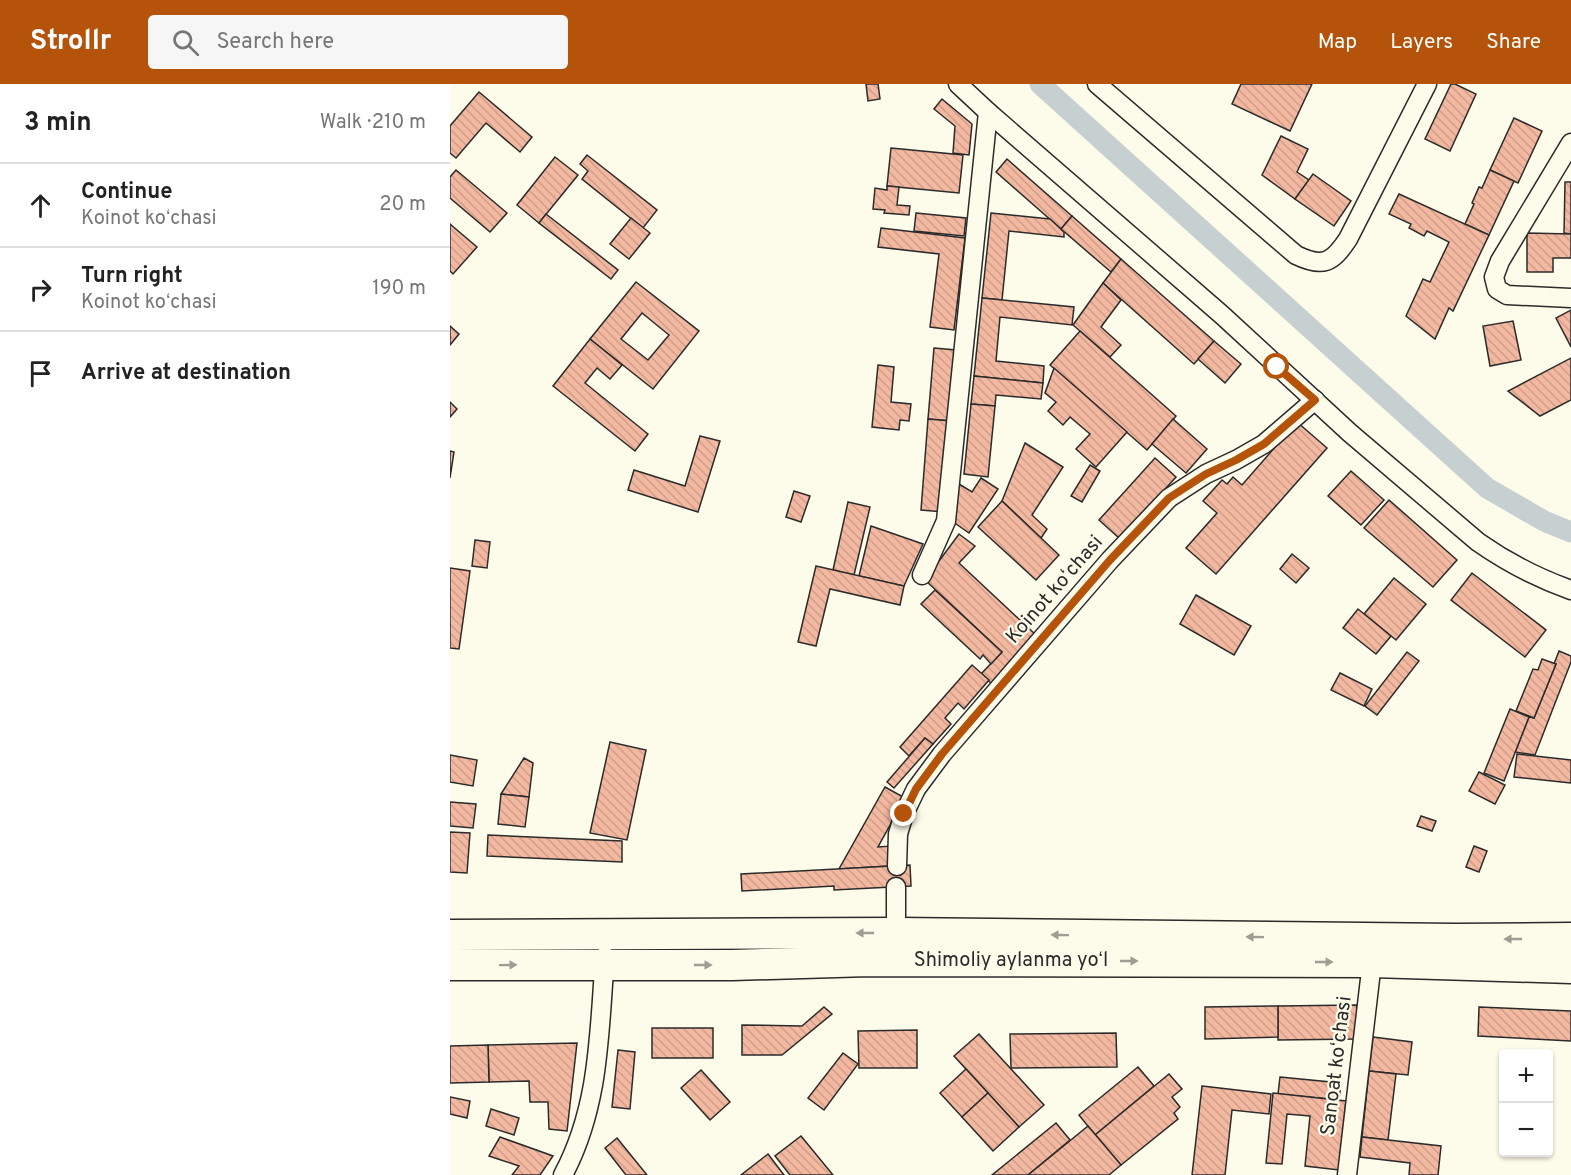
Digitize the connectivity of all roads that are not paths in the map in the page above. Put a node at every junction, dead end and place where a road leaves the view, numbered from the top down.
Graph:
1 (958, 84) edge
2 (1097, 84) edge
3 (1427, 84) edge
4 (988, 112) junction
5 (1571, 143) edge
6 (1571, 298) edge
7 (1315, 400) junction
8 (922, 575) dead end
9 (1571, 590) edge
10 (897, 866) dead end
11 (896, 887) dead end
12 (607, 933) junction
13 (896, 933) junction
14 (450, 935) edge
15 (1571, 938) edge
16 (1372, 962) junction
17 (604, 964) junction
18 (450, 965) edge
19 (1571, 968) edge
20 (563, 1175) edge
21 (1347, 1175) edge

1 - 4 street
2 - 3 street
4 - 7 street
4 - 8 street
5 - 6 street
7 - 9 street
7 - 10 street, Koinot koʻchasi
11 - 13 street
13 -> 12 main road, Shimoliy aylanma yoʻl
12 - 14 main road, Shimoliy aylanma yoʻl
12 - 17 street
15 -> 13 main road, Shimoliy aylanma yoʻl
17 -> 16 main road, Shimoliy aylanma yoʻl
16 - 19 main road, Shimoliy aylanma yoʻl
16 - 21 street, Sanoat koʻchasi
18 -> 17 main road, Shimoliy aylanma yoʻl
17 - 20 street

